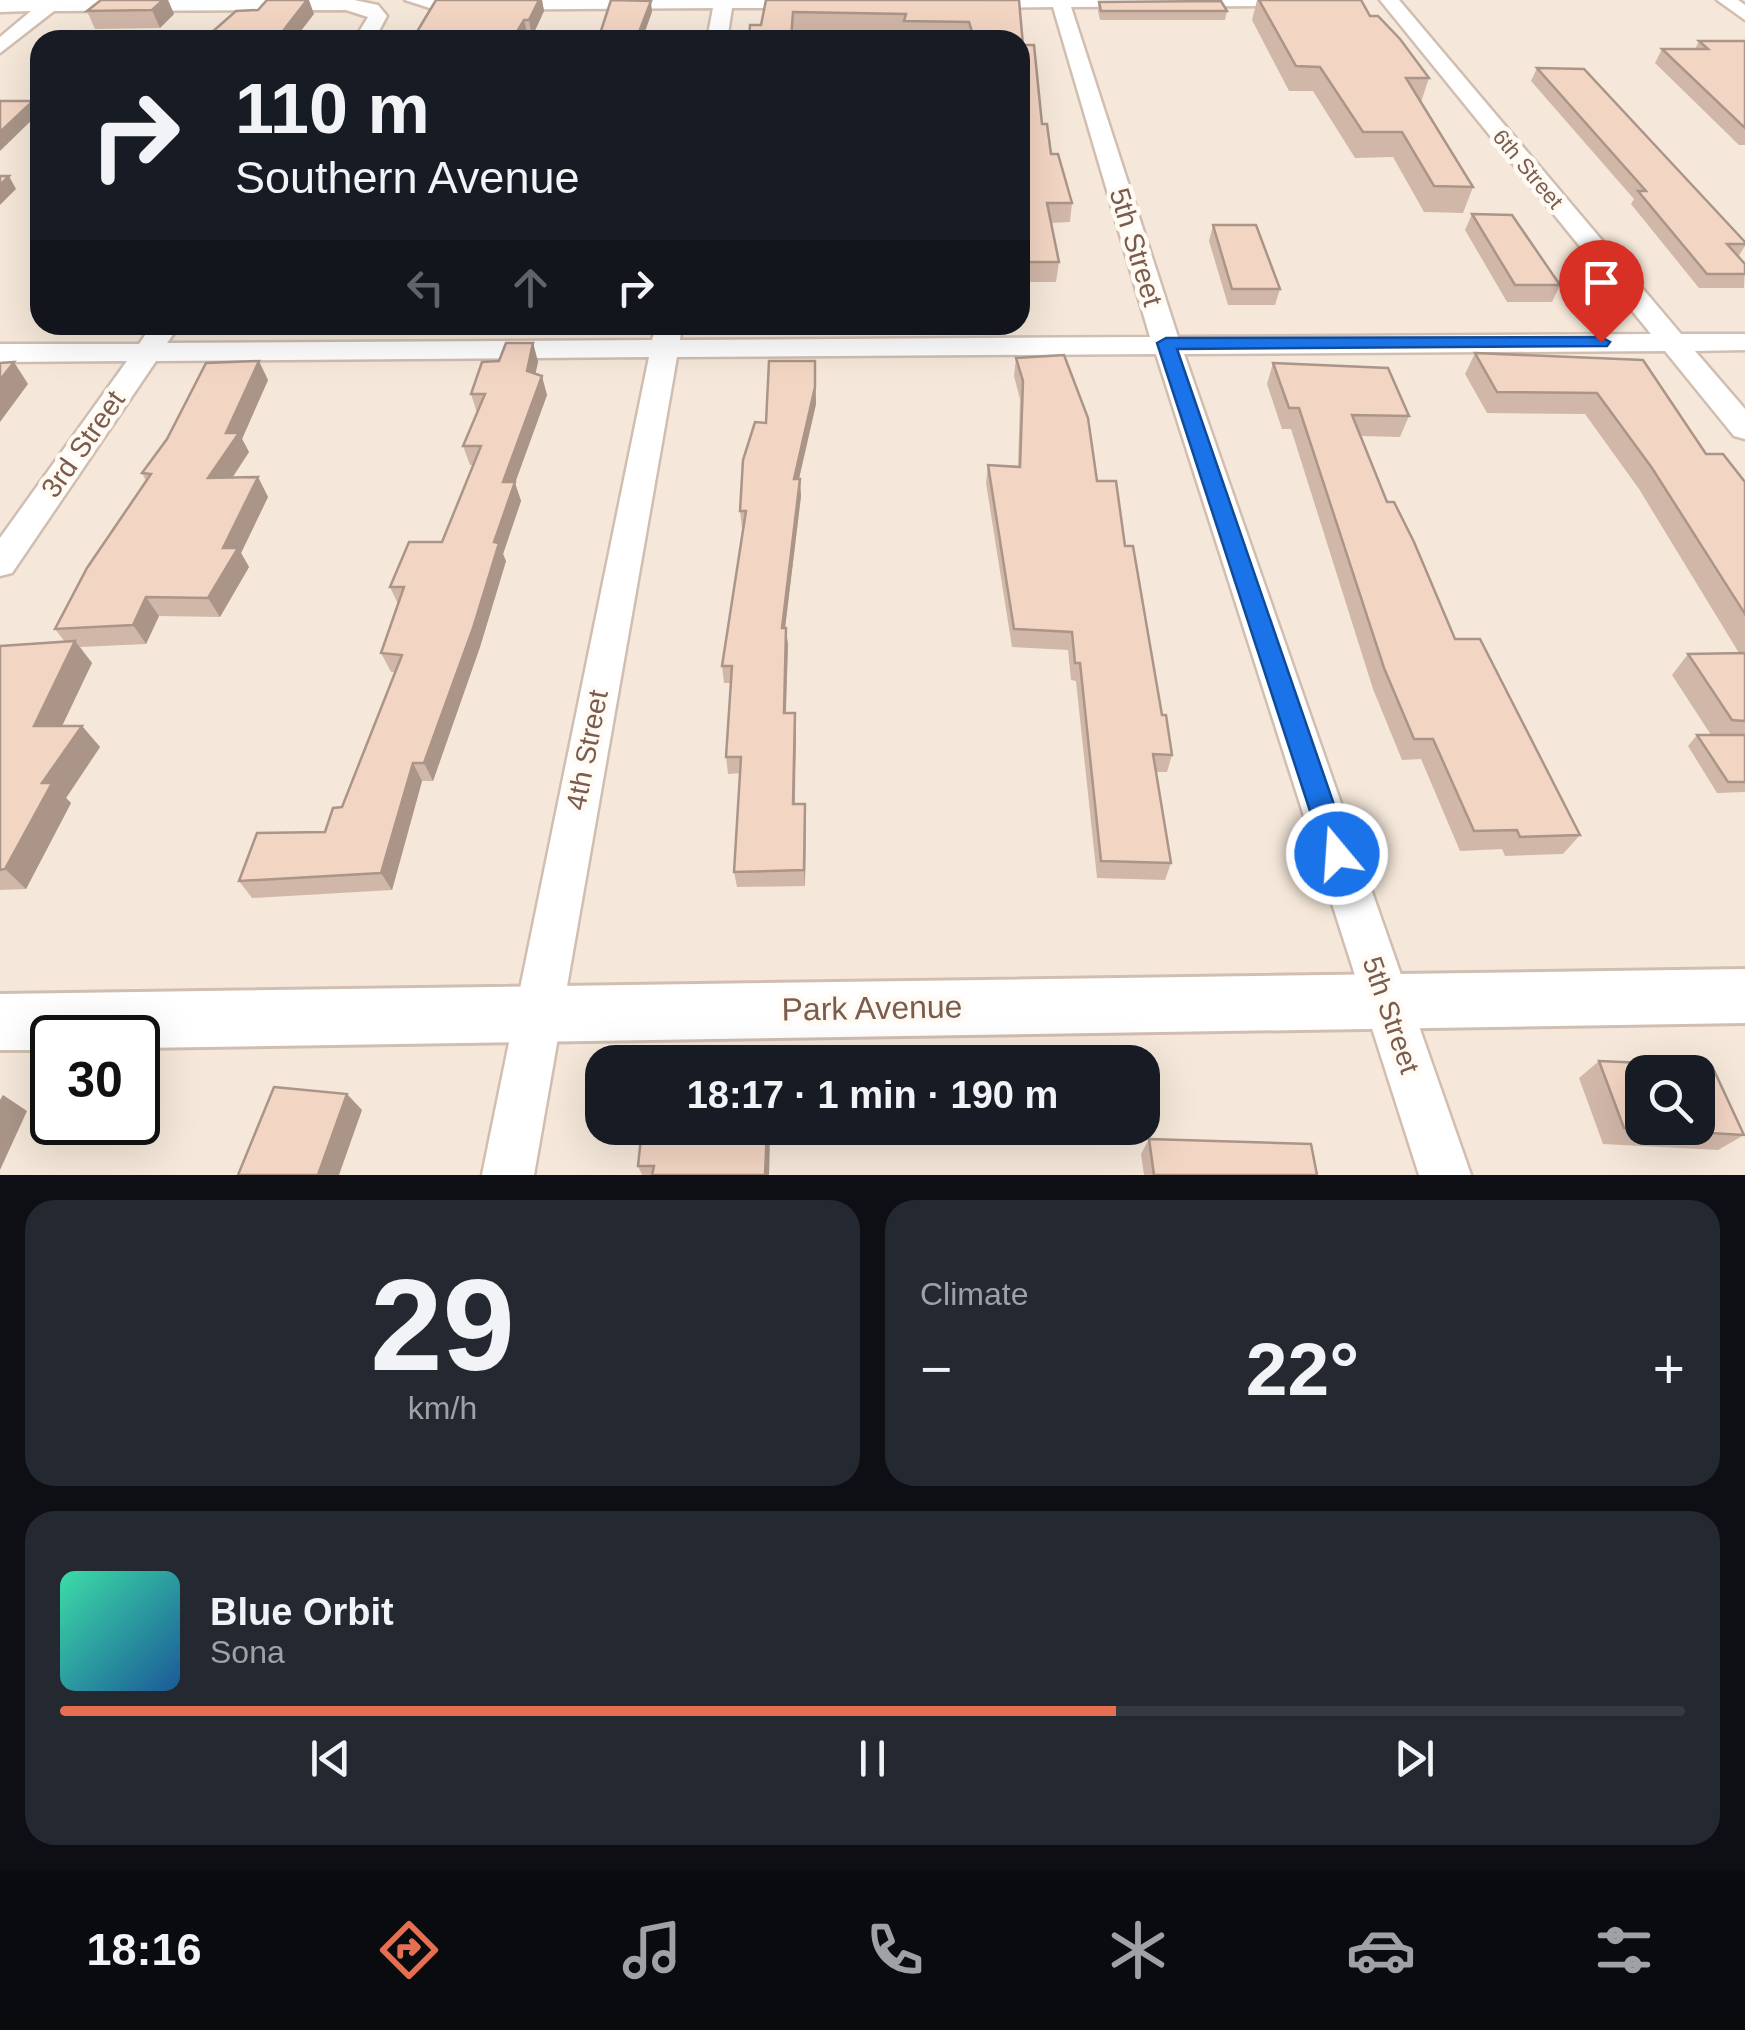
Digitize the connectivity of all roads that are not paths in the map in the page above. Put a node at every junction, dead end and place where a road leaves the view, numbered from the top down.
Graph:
1 (414, 0) edge
2 (1291, 0) edge
3 (1389, 0) edge
4 (1726, 0) edge
5 (724, 1) edge
6 (1060, 1) edge
7 (833, 2) edge
8 (946, 2) edge
9 (0, 6) edge
10 (49, 6) junction
11 (1745, 14) edge
12 (370, 30) edge
13 (719, 30) edge
14 (0, 47) edge
15 (159, 335) edge
16 (668, 336) edge
17 (1672, 342) junction
18 (1745, 342) edge
19 (1166, 343) junction
20 (147, 352) junction
21 (0, 353) edge
22 (1745, 429) edge
23 (0, 564) edge
24 (1745, 996) edge
25 (1386, 1000) junction
26 (536, 1012) junction
27 (0, 1022) edge
28 (508, 1175) edge
29 (1445, 1175) edge

1 - 5 street
2 - 6 street
3 - 17 street, 6th Street
4 - 11 street
5 - 7 street
5 - 13 street
6 - 8 street
6 - 19 street, 5th Street
9 - 10 street
10 - 12 street
10 - 14 street
15 - 20 street, 3rd Street
16 - 19 street
16 - 20 street
16 - 26 street, 4th Street
17 - 18 street
17 - 19 street
17 - 22 street, 6th Street
19 - 25 street, 5th Street
20 - 21 street
20 - 23 street, 3rd Street
24 - 25 street, Park Avenue
25 - 26 street, Park Avenue
25 - 29 street, 5th Street
26 - 27 street, Park Avenue
26 - 28 street, 4th Street

